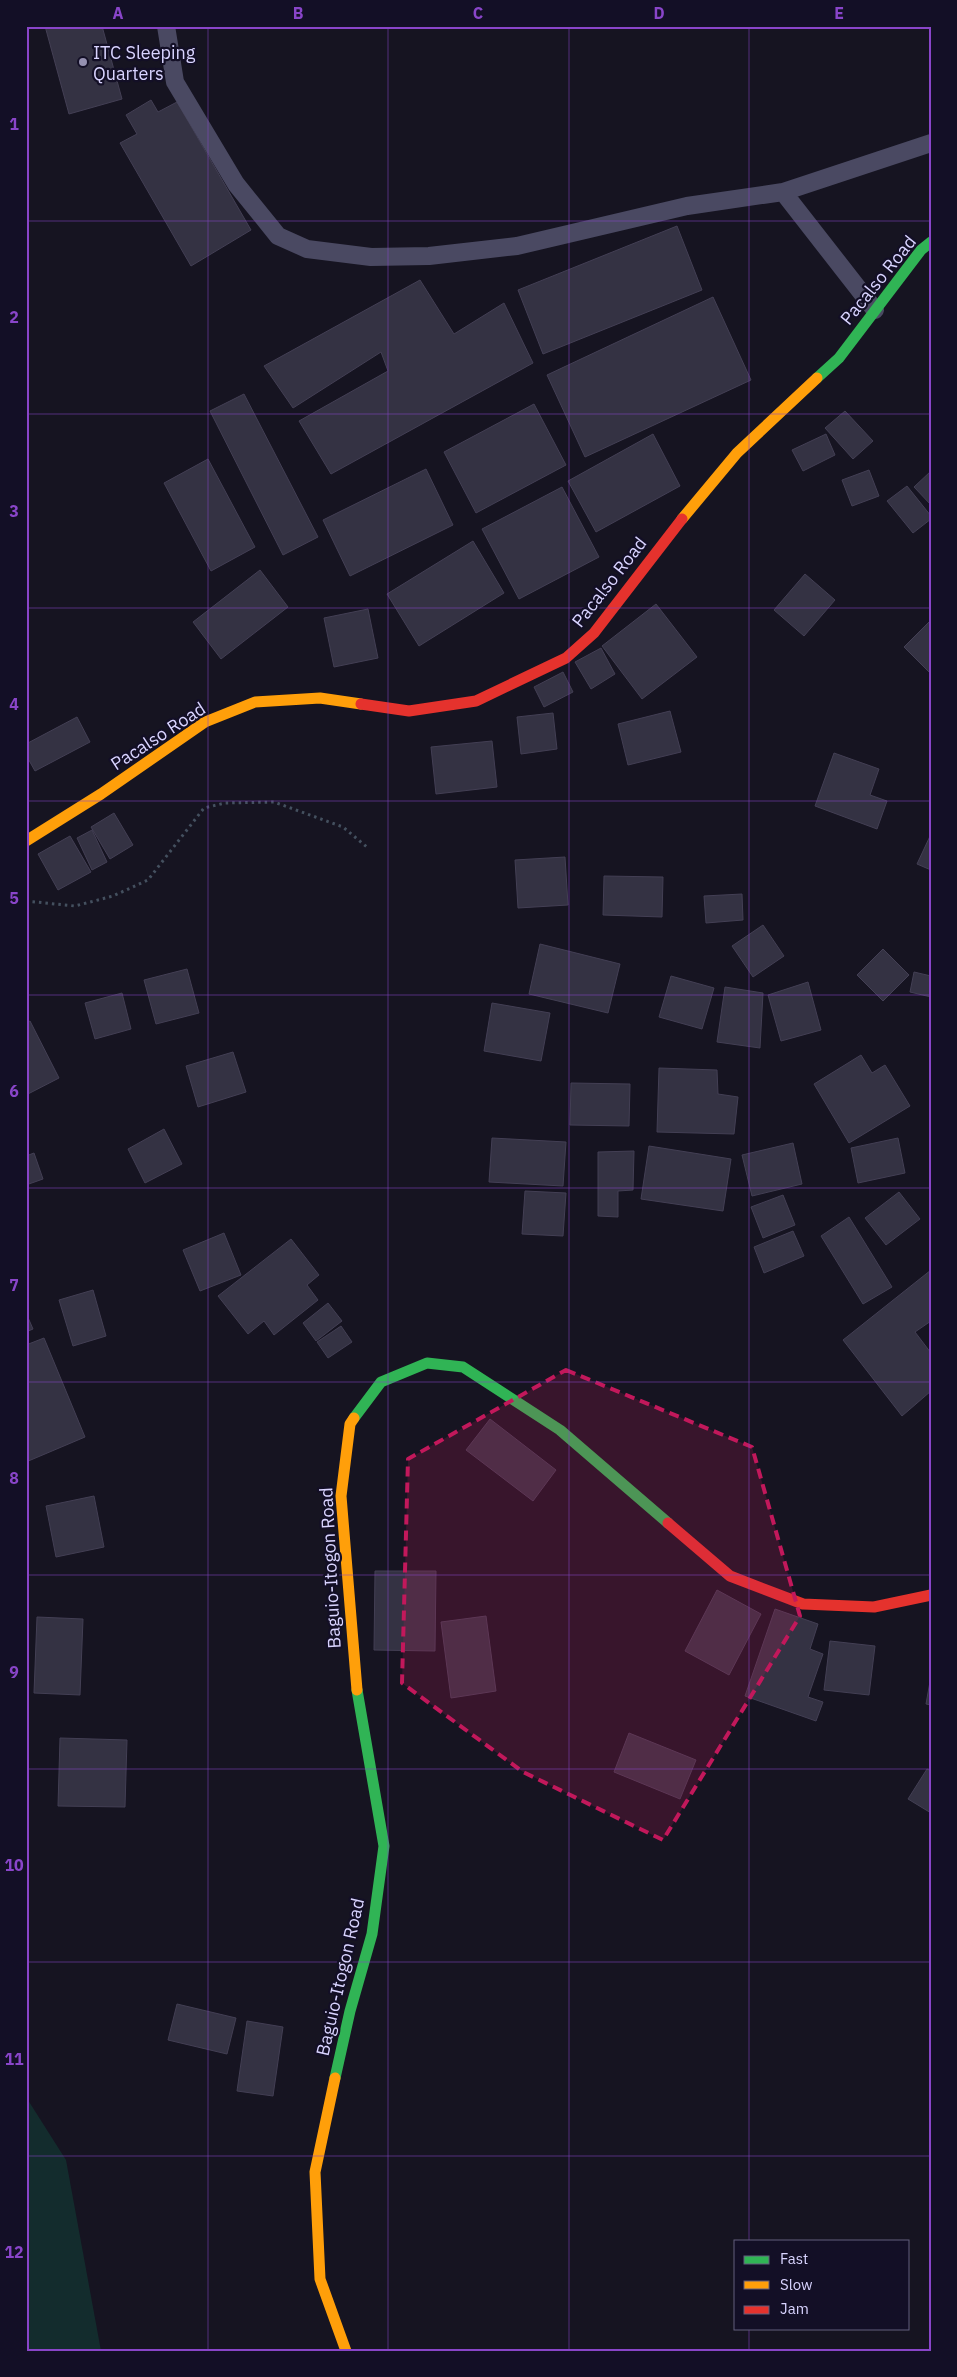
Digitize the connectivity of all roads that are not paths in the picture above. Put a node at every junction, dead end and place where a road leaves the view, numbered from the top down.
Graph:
1 (166, 26) edge
2 (931, 142) edge
3 (783, 192) junction
4 (931, 242) edge
5 (875, 310) junction
6 (26, 841) edge
7 (931, 1595) edge
8 (346, 2351) edge

1 - 3 lane
2 - 3 lane
3 - 5 lane
4 - 5 main road, Pacalso Road
5 - 6 main road, Pacalso Road
7 - 8 main road, Baguio-Itogon Road

